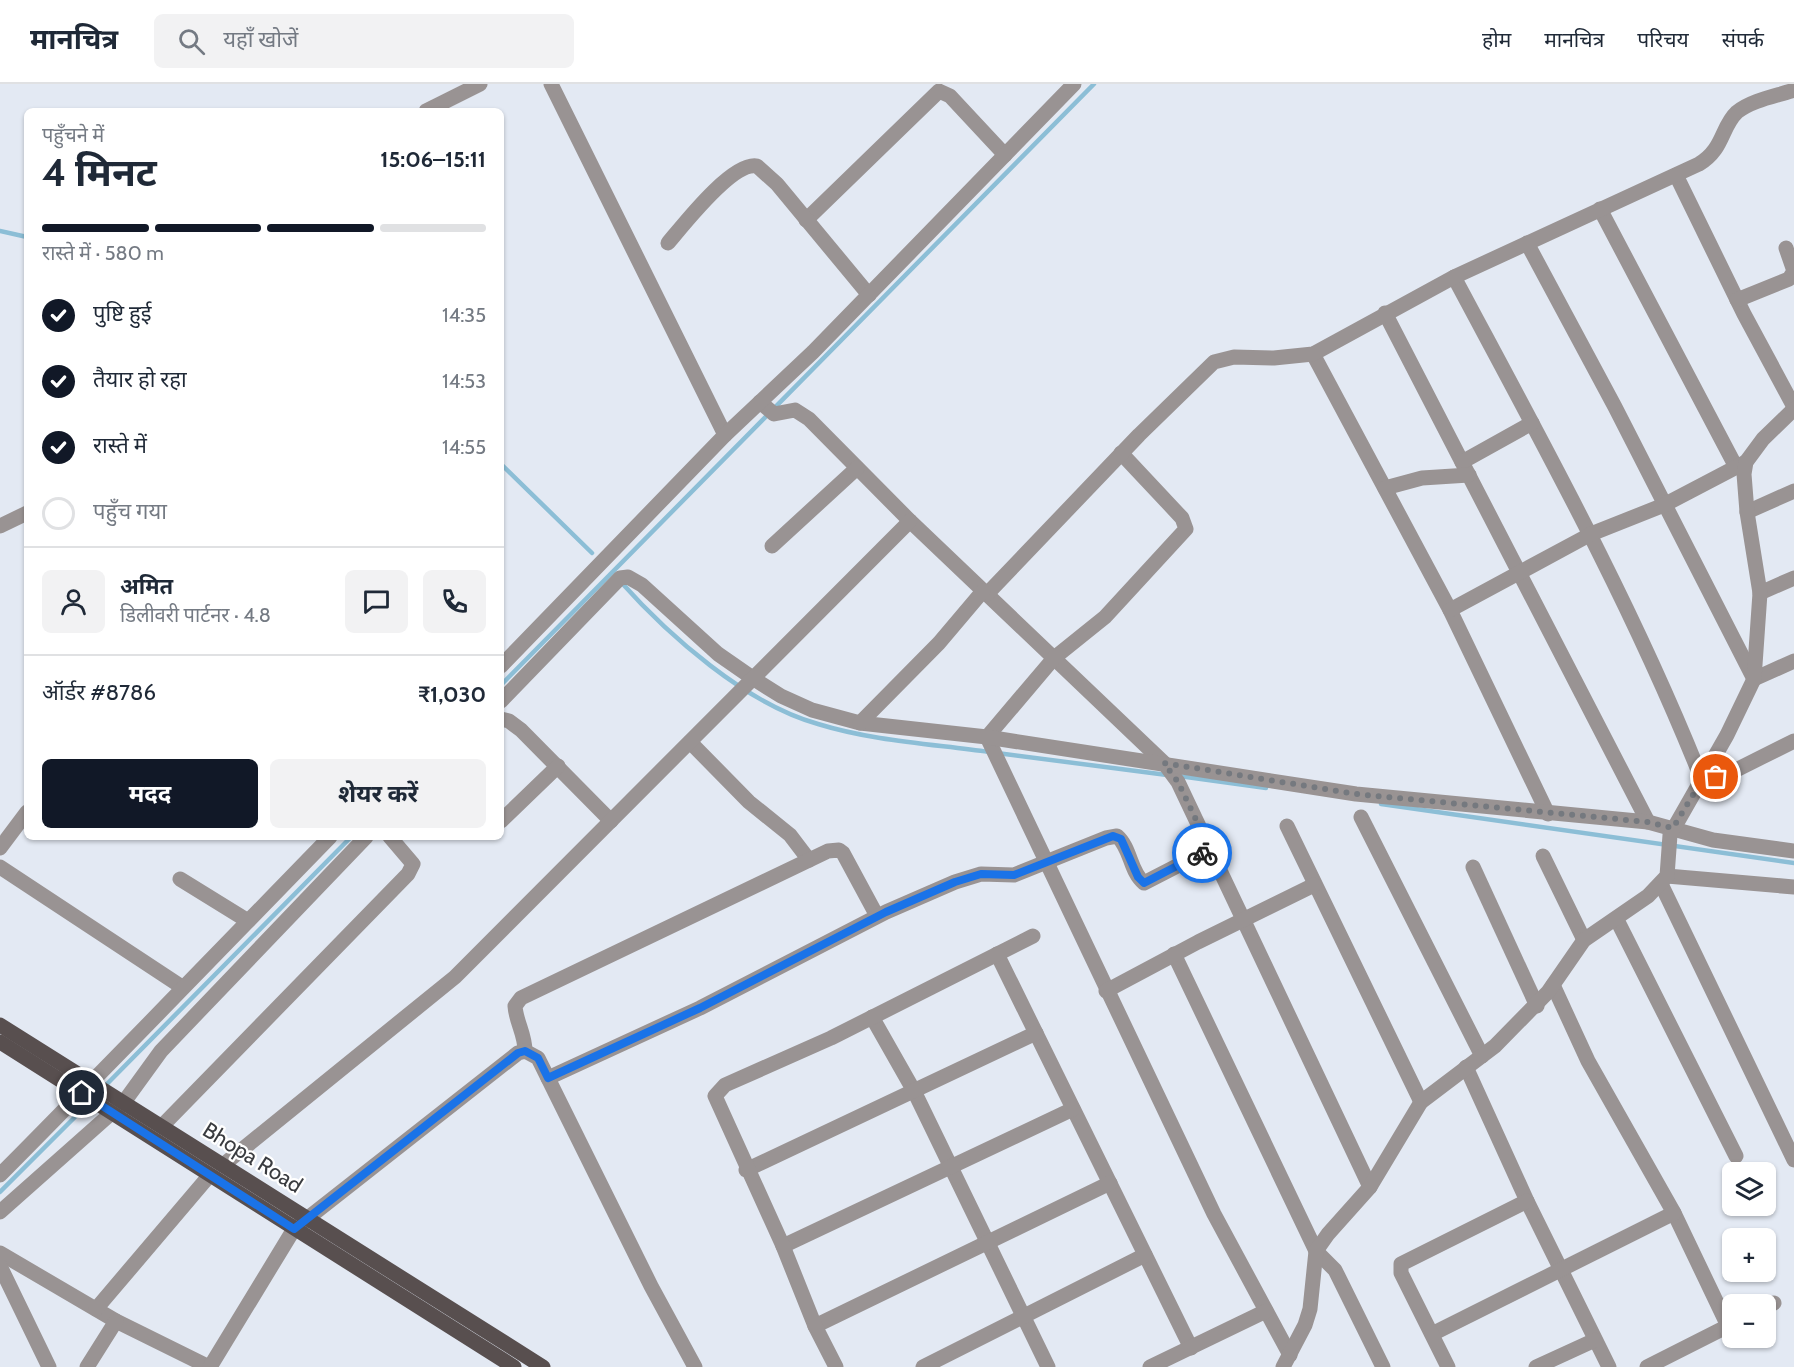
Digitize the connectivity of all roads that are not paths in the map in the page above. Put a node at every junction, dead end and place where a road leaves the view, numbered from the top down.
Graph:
1 (480, 84) edge
2 (551, 84) edge
3 (1074, 84) edge
4 (1794, 90) edge
5 (432, 108) edge
6 (1005, 155) junction
7 (1676, 175) junction
8 (1600, 209) junction
9 (806, 220) junction
10 (668, 243) dead end
11 (1527, 243) junction
12 (1786, 248) dead end
13 (1454, 277) junction
14 (869, 295) junction
15 (1737, 300) junction
16 (1385, 313) junction
17 (1313, 354) junction
18 (767, 408) junction
19 (1794, 408) edge
20 (1532, 423) junction
21 (725, 435) junction
22 (1121, 453) junction
23 (1741, 465) junction
24 (856, 468) junction
25 (1465, 468) junction
26 (1385, 488) junction
27 (1794, 491) edge
28 (1664, 505) junction
29 (1747, 512) junction
30 (24, 514) edge
31 (910, 521) junction
32 (0, 526) edge
33 (1591, 534) junction
34 (772, 546) dead end
35 (1519, 573) junction
36 (1794, 578) edge
37 (985, 593) junction
38 (1760, 593) junction
39 (1450, 609) junction
40 (1054, 657) junction
41 (1794, 661) edge
42 (504, 663) edge
43 (1754, 679) junction
44 (745, 687) junction
45 (504, 698) edge
46 (504, 720) edge
47 (860, 723) junction
48 (1794, 741) edge
49 (690, 742) junction
50 (991, 746) junction
51 (558, 766) junction
52 (1171, 772) junction
53 (1702, 780) junction
54 (1548, 814) junction
55 (24, 816) edge
56 (1361, 817) dead end
57 (504, 818) edge
58 (611, 821) junction
59 (1648, 822) junction
60 (1287, 826) dead end
61 (327, 840) edge
62 (363, 840) edge
63 (393, 840) edge
64 (1670, 840) junction
65 (0, 848) edge
66 (1210, 849) junction
67 (1794, 851) edge
68 (1543, 856) dead end
69 (809, 860) junction
70 (1046, 862) junction
71 (0, 867) edge
72 (1473, 867) dead end
73 (180, 879) dead end
74 (1664, 880) junction
75 (1314, 885) junction
76 (1794, 887) edge
77 (877, 916) junction
78 (1244, 920) junction
79 (1617, 920) junction
80 (248, 921) junction
81 (1033, 936) dead end
82 (1584, 940) junction
83 (997, 954) junction
84 (1174, 954) junction
85 (1554, 985) junction
86 (182, 987) junction
87 (1106, 991) junction
88 (1537, 1006) junction
89 (872, 1017) junction
90 (0, 1025) edge
91 (1036, 1033) junction
92 (0, 1042) edge
93 (525, 1051) junction
94 (1482, 1056) junction
95 (1466, 1067) junction
96 (548, 1078) junction
97 (90, 1089) junction
98 (914, 1091) junction
99 (121, 1100) junction
100 (1421, 1102) junction
101 (1073, 1109) junction
102 (109, 1111) junction
103 (162, 1126) junction
104 (1736, 1156) dead end
105 (1794, 1160) edge
106 (223, 1165) junction
107 (952, 1168) junction
108 (746, 1170) junction
109 (0, 1175) edge
110 (209, 1176) junction
111 (1110, 1183) junction
112 (1370, 1187) junction
113 (1527, 1201) junction
114 (0, 1212) edge
115 (1674, 1213) junction
116 (307, 1218) junction
117 (294, 1229) junction
118 (988, 1244) junction
119 (783, 1246) junction
120 (1316, 1251) junction
121 (0, 1253) edge
122 (1145, 1255) junction
123 (0, 1266) edge
124 (1562, 1271) junction
125 (96, 1309) junction
126 (1722, 1309) edge
127 (1266, 1311) junction
128 (1025, 1318) junction
129 (116, 1321) junction
130 (815, 1326) junction
131 (1722, 1329) edge
132 (1432, 1334) junction
133 (1595, 1340) junction
134 (1191, 1348) junction
135 (1286, 1361) edge
136 (49, 1367) edge
137 (87, 1367) edge
138 (209, 1367) edge
139 (514, 1367) edge
140 (543, 1367) edge
141 (695, 1367) edge
142 (836, 1367) edge
143 (923, 1367) edge
144 (1048, 1367) edge
145 (1150, 1367) edge
146 (1383, 1367) edge
147 (1448, 1367) edge
148 (1536, 1367) edge
149 (1609, 1367) edge
150 (1647, 1367) edge

1 - 5 street
2 - 21 street
3 - 6 street
4 - 7 street
6 - 9 street
6 - 14 street
7 - 8 street
7 - 15 street
8 - 11 street
8 - 23 street
9 - 10 street
9 - 14 street
11 - 13 street
11 - 28 street
12 - 15 street
13 - 16 street
13 - 20 street
14 - 18 street
15 - 19 street
16 - 17 street
16 - 25 street
17 - 22 street
17 - 26 street
18 - 21 street
18 - 24 street
19 - 23 street
20 - 25 street
20 - 33 street
21 - 42 street
22 - 37 street
22 - 40 street
23 - 28 street
23 - 29 street
24 - 31 street
24 - 34 street
25 - 26 street
25 - 35 street
26 - 39 street
27 - 29 street
28 - 33 street
28 - 43 street
29 - 38 street
30 - 32 street
31 - 37 street
31 - 44 street
33 - 35 street
33 - 53 street
35 - 39 street
35 - 59 street
36 - 38 street
37 - 40 street
37 - 47 street
38 - 43 street
39 - 54 street
40 - 50 street
40 - 52 street
41 - 43 street
43 - 53 street
44 - 45 street
44 - 47 street
44 - 49 street
46 - 51 street
47 - 50 street
48 - 53 street
49 - 58 street
49 - 69 street
50 - 52 street
50 - 70 street
51 - 57 street
51 - 58 street
52 - 54 street
52 - 66 street
53 - 64 street
54 - 59 street
55 - 65 street
56 - 94 street
58 - 106 street
59 - 64 street
60 - 75 street
61 - 80 street
62 - 99 street
63 - 103 street
64 - 67 street
64 - 74 street
66 - 70 street
66 - 78 street
68 - 82 street
69 - 77 street
69 - 93 street
70 - 77 street
70 - 87 street
71 - 86 street
72 - 88 street
73 - 80 street
74 - 76 street
74 - 79 street
74 - 105 street
75 - 78 street
75 - 100 street
77 - 96 street
78 - 84 street
78 - 112 street
79 - 82 street
79 - 104 street
80 - 86 street
81 - 83 street
82 - 85 street
83 - 89 street
83 - 91 street
84 - 87 street
84 - 120 street
85 - 88 street
85 - 115 street
86 - 97 street
87 - 127 street
88 - 94 street
89 - 98 street
89 - 108 street
90 - 97 main road, Bhopa Road
91 - 98 street
91 - 101 street
92 - 97 main road, Bhopa Road
93 - 96 street
93 - 116 street
94 - 95 street
95 - 100 street
95 - 113 street
96 - 141 street
97 - 99 main road, Bhopa Road
97 - 102 main road, Bhopa Road
97 - 109 street
98 - 107 street
98 - 108 street
99 - 102 street
99 - 103 main road, Bhopa Road
100 - 112 street
101 - 107 street
101 - 111 street
102 - 110 main road, Bhopa Road
102 - 114 street
103 - 106 main road, Bhopa Road
106 - 116 main road, Bhopa Road
107 - 118 street
107 - 119 street
108 - 119 street
110 - 117 main road, Bhopa Road
110 - 125 street
111 - 118 street
111 - 122 street
112 - 120 street
113 - 124 street
113 - 132 street
115 - 124 street
115 - 126 street
116 - 117 street
116 - 140 main road, Bhopa Road
117 - 138 street
117 - 139 main road, Bhopa Road
118 - 128 street
118 - 130 street
119 - 130 street
120 - 135 street
120 - 146 street
121 - 125 street
122 - 128 street
122 - 134 street
123 - 136 street
124 - 132 street
124 - 133 street
125 - 129 street
127 - 134 street
127 - 135 street
128 - 143 street
128 - 144 street
129 - 137 street
129 - 138 street
130 - 142 street
131 - 150 street
132 - 147 street
133 - 148 street
133 - 149 street
134 - 145 street

